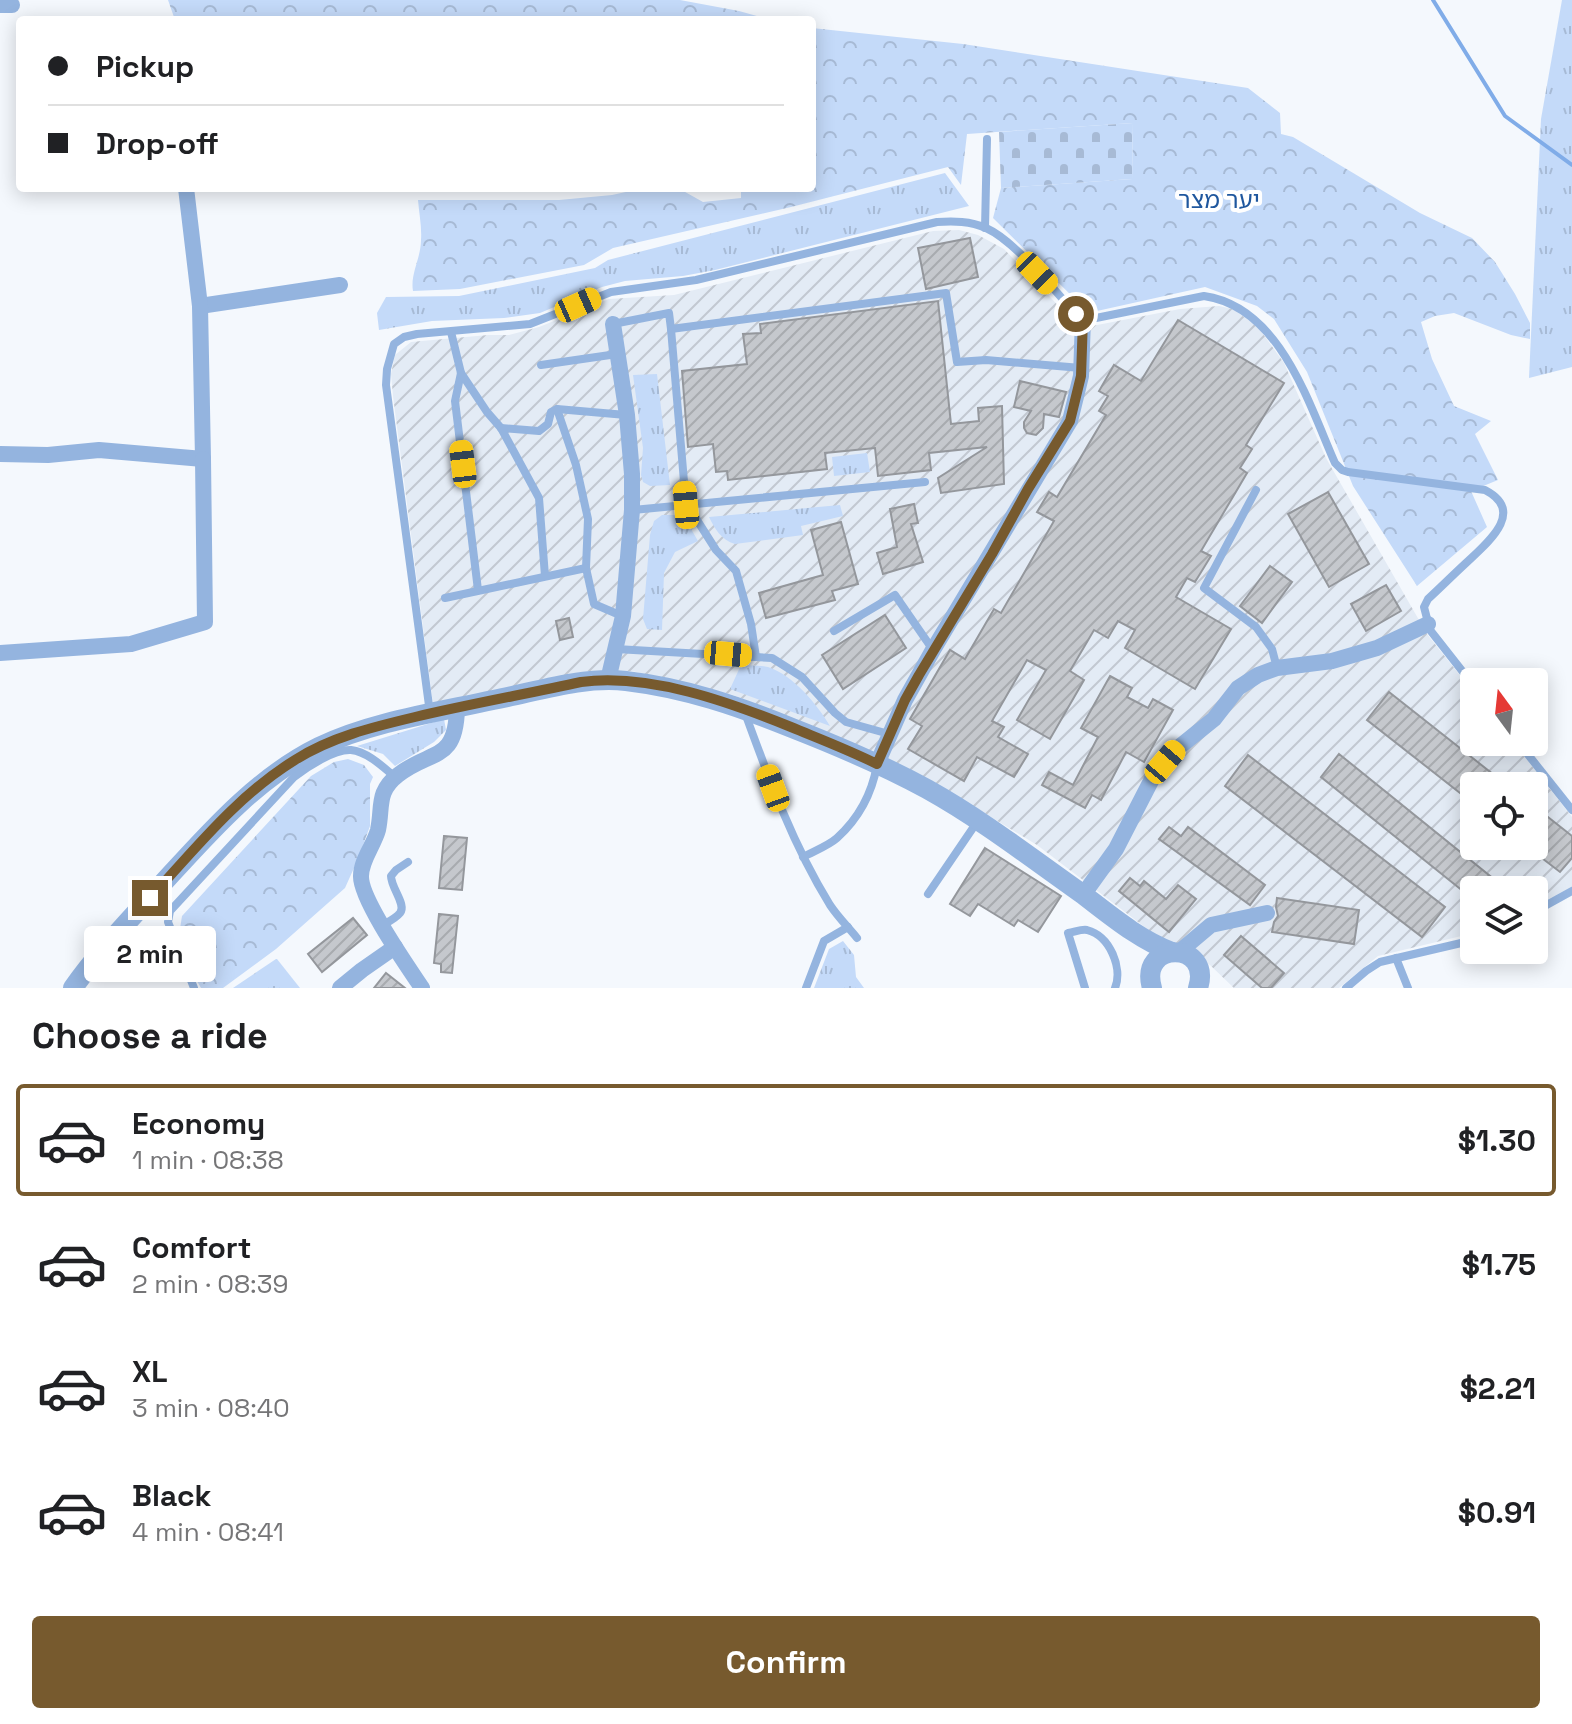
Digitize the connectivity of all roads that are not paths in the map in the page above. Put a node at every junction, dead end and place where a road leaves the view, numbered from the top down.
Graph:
1 (987, 139) dead end
2 (186, 192) edge
3 (985, 228) junction
4 (340, 285) dead end
5 (200, 306) junction
6 (1083, 319) junction
7 (613, 324) joint
8 (671, 329) junction
9 (451, 332) junction
10 (618, 354) junction
11 (541, 365) dead end
12 (1081, 368) junction
13 (461, 373) junction
14 (557, 409) junction
15 (627, 415) junction
16 (501, 428) junction
17 (0, 454) edge
18 (203, 459) junction
19 (925, 482) dead end
20 (1256, 490) dead end
21 (688, 505) junction
22 (632, 510) junction
23 (586, 568) junction
24 (545, 576) junction
25 (478, 590) junction
26 (445, 598) dead end
27 (623, 616) junction
28 (1428, 624) junction
29 (834, 631) dead end
30 (616, 649) junction
31 (933, 650) junction
32 (0, 653) edge
33 (756, 657) junction
34 (1277, 668) junction
35 (1460, 668) edge
36 (608, 680) junction
37 (457, 708) junction
38 (744, 708) junction
39 (430, 714) junction
40 (890, 734) junction
41 (1529, 756) edge
42 (877, 764) junction
43 (395, 777) junction
44 (1572, 810) edge
45 (979, 820) junction
46 (803, 857) junction
47 (408, 862) dead end
48 (1572, 891) edge
49 (928, 894) dead end
50 (1083, 895) junction
51 (1548, 904) edge
52 (1267, 913) dead end
53 (383, 925) junction
54 (848, 927) junction
55 (1129, 929) junction
56 (857, 938) dead end
57 (1460, 943) edge
58 (395, 947) junction
59 (1396, 958) junction
60 (1192, 968) edge
61 (1151, 980) edge
62 (73, 988) edge
63 (194, 988) edge
64 (340, 988) edge
65 (422, 988) edge
66 (806, 988) edge
67 (1085, 988) edge
68 (1115, 988) edge
69 (1346, 988) edge
70 (1408, 988) edge

1 - 3 lane
2 - 5 street
3 - 6 lane
3 - 9 lane
4 - 5 street
5 - 18 street
6 - 12 street
6 - 28 lane
7 - 8 lane
7 - 10 street
8 - 12 lane
8 - 21 lane
9 - 13 lane
9 - 39 lane
10 - 11 lane
10 - 15 street
12 - 31 street
13 - 16 lane
13 - 25 lane
14 - 15 lane
14 - 16 lane
14 - 23 lane
15 - 22 street
16 - 24 lane
17 - 18 street
18 - 32 street
19 - 21 lane
20 - 34 lane
21 - 22 lane
21 - 33 lane
22 - 27 street
23 - 24 lane
23 - 27 lane
24 - 25 lane
25 - 26 lane
27 - 30 street
28 - 34 street
28 - 35 lane
29 - 31 lane
30 - 33 lane
30 - 36 street
31 - 40 street
33 - 40 lane
34 - 50 street
36 - 37 street
36 - 38 street
37 - 39 street
37 - 43 street
38 - 42 street
38 - 46 lane
39 - 62 street
40 - 42 street
41 - 44 lane
42 - 45 street
42 - 46 lane
43 - 53 street
43 - 63 lane
45 - 49 lane
45 - 50 street
46 - 54 lane
47 - 53 lane
48 - 51 lane
50 - 55 street
52 - 60 street
53 - 58 street
54 - 56 lane
54 - 66 lane
55 - 60 street
55 - 61 street
57 - 59 lane
58 - 64 street
58 - 65 street
59 - 69 lane
59 - 70 lane
60 - 61 street
67 - 68 lane

